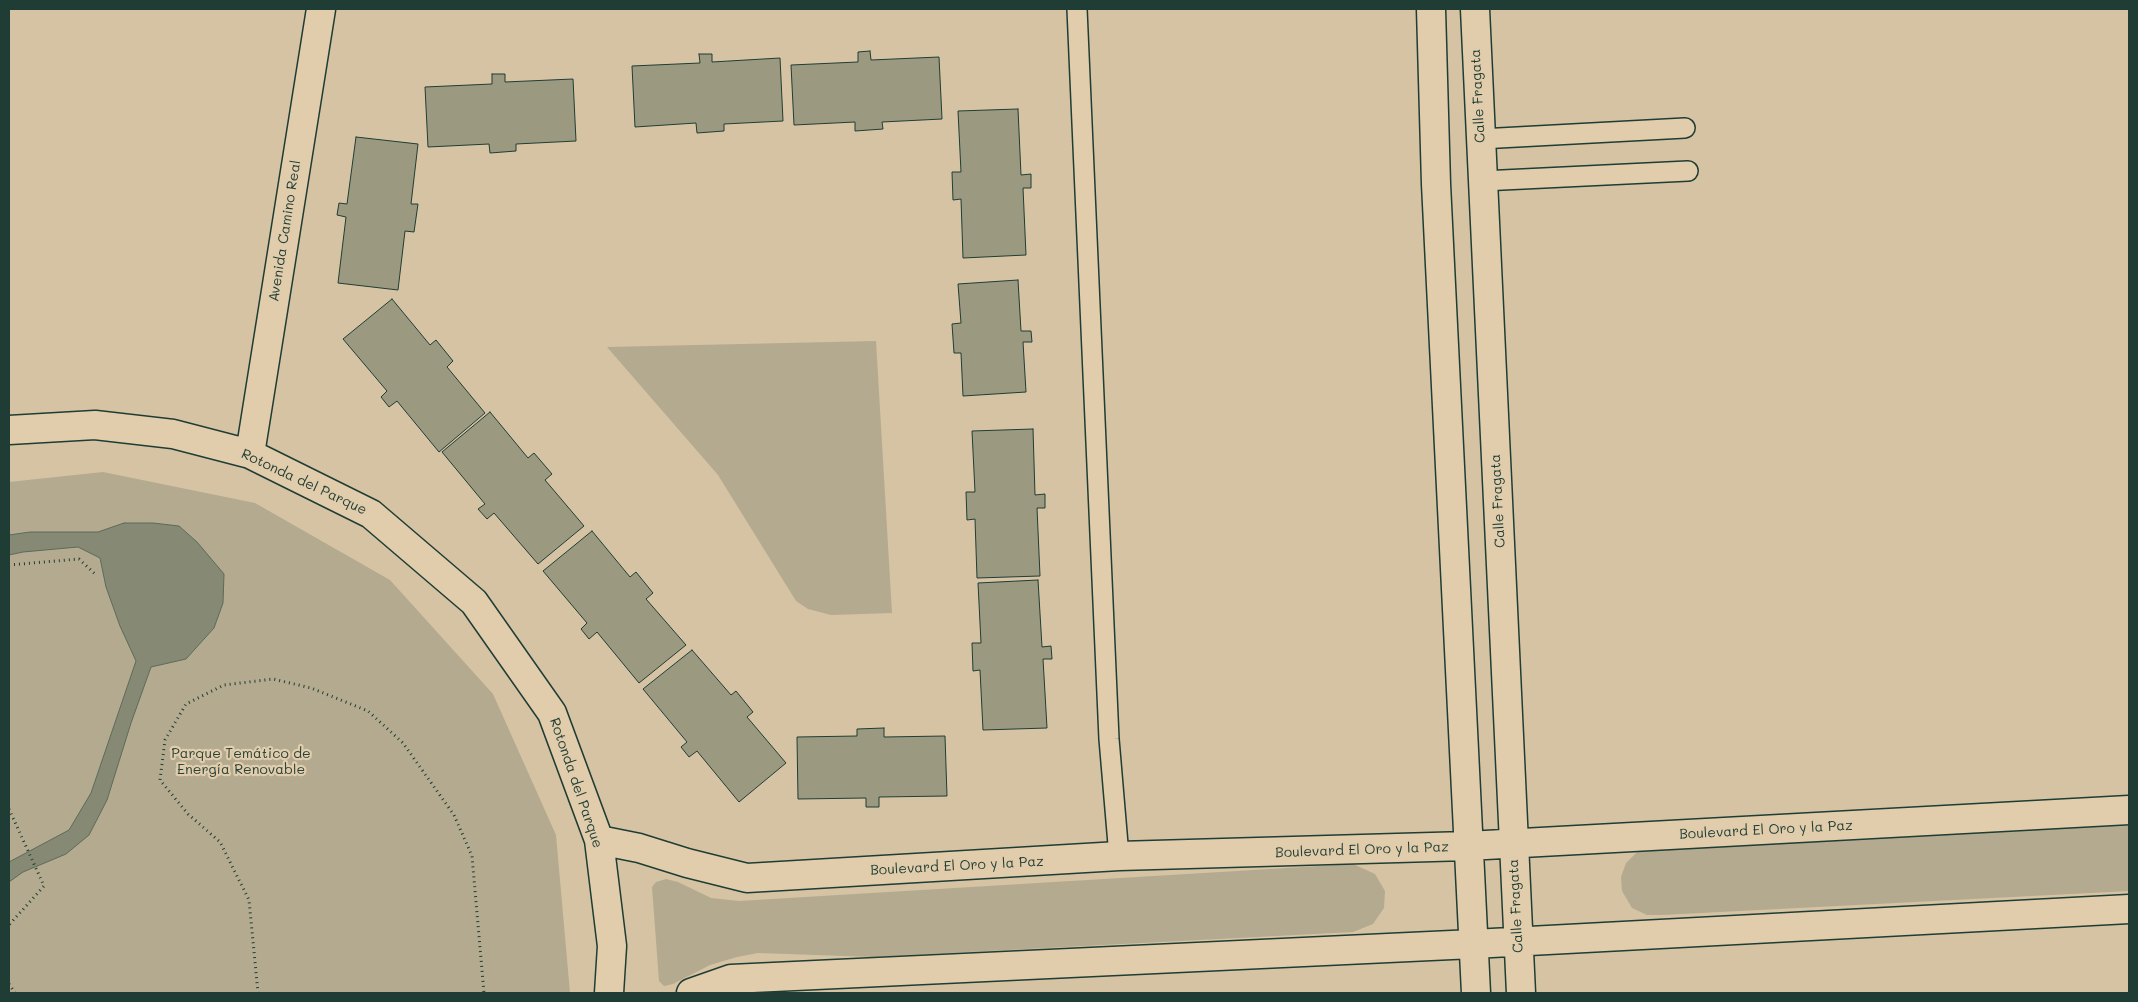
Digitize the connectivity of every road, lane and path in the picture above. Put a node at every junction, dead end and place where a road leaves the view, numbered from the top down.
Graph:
1 (321, 9) edge
2 (1077, 9) edge
3 (1431, 9) edge
4 (1474, 9) edge
5 (1685, 128) dead end
6 (1480, 139) junction
7 (1688, 171) dead end
8 (1482, 181) junction
9 (9, 430) edge
10 (250, 454) junction
11 (9, 565) edge
12 (95, 574) dead end
13 (9, 809) edge
14 (2129, 810) edge
15 (599, 840) junction
16 (1513, 844) junction
17 (1467, 846) junction
18 (1118, 856) junction
19 (2129, 909) edge
20 (9, 925) edge
21 (1518, 942) junction
22 (1472, 944) junction
23 (9, 984) edge
24 (15, 993) edge
25 (258, 993) edge
26 (484, 993) edge
27 (609, 993) edge
28 (692, 993) edge
29 (1476, 993) edge
30 (1522, 993) edge

1 - 10 street, Avenida Camino Real
2 - 18 lane
3 - 17 street
4 - 6 street, Calle Fragata
5 - 6 lane
6 - 8 street, Calle Fragata
7 - 8 lane
8 - 16 street, Calle Fragata
9 - 10 street, Rotonda del Parque
10 - 15 street, Rotonda del Parque
11 - 12 path
13 - 20 path
14 - 16 street, Boulevard El Oro y la Paz
15 - 18 street, Boulevard El Oro y la Paz
15 - 27 street, Rotonda del Parque
16 - 17 street, Boulevard El Oro y la Paz
16 - 21 street, Calle Fragata
17 - 18 street, Boulevard El Oro y la Paz
17 - 22 street
19 - 21 street
21 - 22 street
21 - 30 street, Calle Fragata
22 - 28 street
22 - 29 street
23 - 24 path
25 - 26 path

